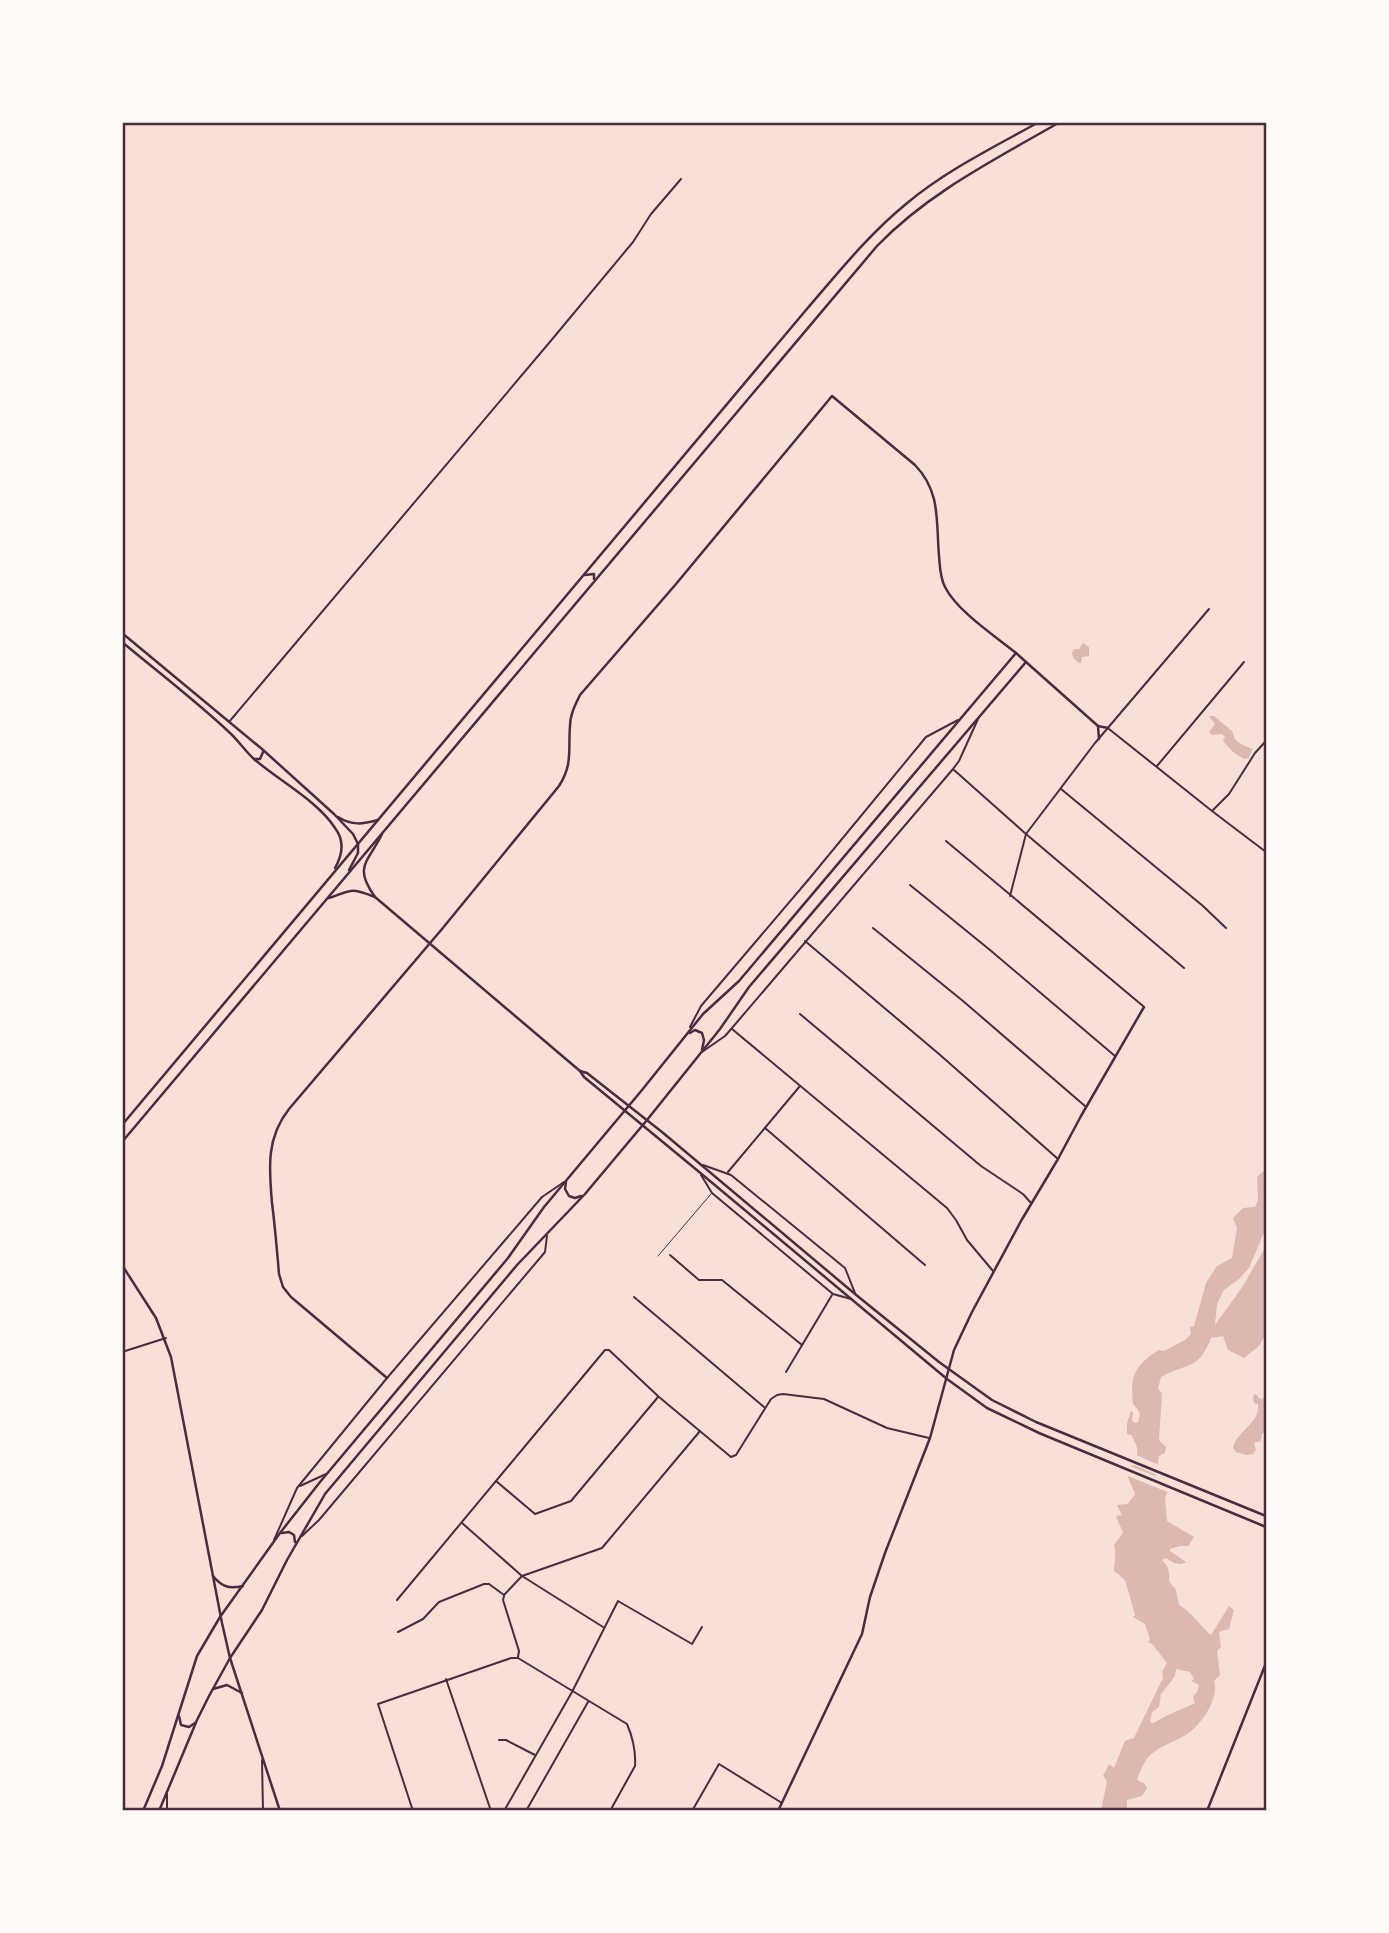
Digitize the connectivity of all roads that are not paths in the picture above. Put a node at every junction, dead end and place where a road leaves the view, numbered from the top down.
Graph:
1 (1039, 122) edge
2 (1060, 122) edge
3 (681, 179) dead end
4 (585, 575) junction
5 (593, 582) junction
6 (1209, 609) dead end
7 (122, 633) edge
8 (122, 642) edge
9 (1016, 653) junction
10 (1026, 662) junction
11 (1244, 662) dead end
12 (980, 715) junction
13 (962, 718) junction
14 (228, 723) junction
15 (1098, 726) junction
16 (1108, 728) junction
17 (1099, 739) junction
18 (1266, 741) edge
19 (262, 749) junction
20 (254, 759) junction
21 (1156, 767) junction
22 (953, 769) junction
23 (1060, 788) junction
24 (1212, 811) junction
25 (334, 814) junction
26 (378, 820) junction
27 (383, 832) junction
28 (1026, 834) junction
29 (946, 841) dead end
30 (358, 844) junction
31 (1266, 852) edge
32 (348, 873) junction
33 (330, 876) junction
34 (910, 884) dead end
35 (1010, 895) junction
36 (375, 897) junction
37 (327, 899) junction
38 (873, 928) dead end
39 (1226, 928) dead end
40 (805, 941) junction
41 (429, 943) junction
42 (1184, 968) dead end
43 (1144, 1007) joint
44 (800, 1014) dead end
45 (732, 1028) junction
46 (687, 1035) junction
47 (701, 1053) junction
48 (1116, 1057) junction
49 (580, 1071) junction
50 (800, 1086) junction
51 (629, 1106) junction
52 (1086, 1107) junction
53 (624, 1111) junction
54 (647, 1121) junction
55 (122, 1125) edge
56 (642, 1126) junction
57 (765, 1128) junction
58 (122, 1142) edge
59 (1058, 1159) junction
60 (701, 1164) junction
61 (698, 1171) junction
62 (728, 1173) junction
63 (568, 1179) junction
64 (712, 1193) junction
65 (585, 1194) junction
66 (1031, 1204) junction
67 (547, 1233) junction
68 (670, 1255) dead end
69 (658, 1256) dead end
70 (122, 1265) edge
71 (925, 1265) dead end
72 (993, 1272) junction
73 (833, 1294) junction
74 (855, 1294) junction
75 (634, 1297) dead end
76 (852, 1300) junction
77 (166, 1338) junction
78 (802, 1345) junction
79 (122, 1352) edge
80 (949, 1370) junction
81 (786, 1372) dead end
82 (387, 1378) junction
83 (947, 1380) junction
84 (659, 1397) junction
85 (765, 1408) junction
86 (700, 1431) junction
87 (930, 1438) junction
88 (327, 1474) junction
89 (496, 1481) junction
90 (297, 1488) junction
91 (1266, 1516) edge
92 (462, 1522) junction
93 (1265, 1526) edge
94 (279, 1534) junction
95 (299, 1539) junction
96 (272, 1544) junction
97 (295, 1546) junction
98 (213, 1576) junction
99 (522, 1576) junction
100 (243, 1586) junction
101 (504, 1595) junction
102 (397, 1600) dead end
103 (220, 1617) junction
104 (702, 1627) dead end
105 (604, 1628) junction
106 (398, 1632) dead end
107 (230, 1658) junction
108 (518, 1658) junction
109 (1266, 1663) edge
110 (446, 1679) junction
111 (213, 1689) junction
112 (572, 1692) junction
113 (242, 1693) junction
114 (589, 1701) junction
115 (179, 1714) junction
116 (197, 1720) junction
117 (499, 1740) dead end
118 (262, 1756) junction
119 (536, 1756) junction
120 (167, 1791) junction
121 (782, 1803) junction
122 (143, 1811) edge
123 (159, 1811) edge
124 (167, 1811) edge
125 (263, 1811) edge
126 (280, 1811) edge
127 (413, 1811) edge
128 (491, 1811) edge
129 (504, 1811) edge
130 (526, 1811) edge
131 (610, 1811) edge
132 (692, 1811) edge
133 (778, 1811) edge
134 (1206, 1811) edge

1 - 4 main road
2 - 5 main road
3 - 14 street
4 - 5 main road
4 - 26 main road
5 - 27 main road
6 - 16 street
7 - 14 main road
8 - 20 main road
9 - 10 main road
9 - 13 main road
9 - 41 main road
10 - 12 main road
10 - 15 main road
11 - 21 street
12 - 22 street
12 - 47 main road
13 - 46 main road
13 - 46 street
14 - 19 main road
15 - 16 main road
15 - 17 main road
16 - 17 street
16 - 21 street
17 - 23 street
18 - 24 street
19 - 20 main road
19 - 25 main road
20 - 33 main road
21 - 24 street
22 - 28 street
22 - 40 street
23 - 28 street
23 - 39 street
24 - 31 street
25 - 26 main road
25 - 30 main road
26 - 30 main road
27 - 32 main road
27 - 36 main road
28 - 35 street
28 - 42 street
29 - 35 street
30 - 32 main road
30 - 33 main road
32 - 37 main road
33 - 55 main road
34 - 48 street
35 - 43 street
36 - 37 main road
36 - 41 main road
37 - 58 main road
38 - 52 street
40 - 45 street
40 - 59 street
41 - 49 main road
41 - 82 main road
43 - 48 main road
44 - 66 street
45 - 47 street
45 - 50 street
46 - 47 main road
46 - 51 main road
47 - 54 main road
48 - 52 main road
49 - 51 main road
49 - 53 main road
50 - 57 street
50 - 72 street
51 - 53 main road
51 - 54 main road
52 - 59 main road
53 - 56 main road
53 - 63 main road
54 - 56 main road
54 - 60 main road
56 - 61 main road
56 - 65 main road
57 - 62 street
57 - 71 street
59 - 66 main road
60 - 62 street
60 - 74 main road
61 - 64 street
61 - 76 main road
62 - 74 street
63 - 65 main road
63 - 82 street
63 - 88 main road
64 - 69 lane
64 - 73 street
65 - 67 main road
66 - 72 main road
67 - 95 main road
67 - 95 street
68 - 78 street
70 - 77 main road
72 - 80 main road
73 - 76 street
73 - 78 street
74 - 80 main road
75 - 85 street
76 - 83 main road
77 - 79 street
77 - 98 main road
78 - 81 street
80 - 83 main road
80 - 91 main road
82 - 90 street
83 - 87 main road
83 - 93 main road
84 - 86 street
84 - 89 street
84 - 89 street
85 - 86 street
85 - 87 street
86 - 99 street
87 - 121 main road
88 - 90 street
88 - 94 main road
89 - 92 street
90 - 96 street
92 - 99 street
92 - 102 street
94 - 96 main road
94 - 97 main road
95 - 97 main road
96 - 100 main road
97 - 107 main road
98 - 100 main road
98 - 103 main road
99 - 101 street
99 - 105 street
100 - 103 main road
101 - 106 street
101 - 108 street
103 - 107 main road
103 - 115 main road
104 - 105 street
105 - 112 street
107 - 111 main road
107 - 113 main road
108 - 110 street
108 - 112 street
109 - 134 main road
110 - 127 street
110 - 128 street
111 - 113 main road
111 - 116 main road
112 - 114 street
112 - 119 street
113 - 118 main road
114 - 130 street
114 - 131 street
115 - 116 main road
115 - 122 main road
116 - 120 main road
117 - 119 street
118 - 125 street
118 - 126 main road
119 - 129 street
120 - 123 main road
120 - 124 street
121 - 132 street
121 - 133 main road

